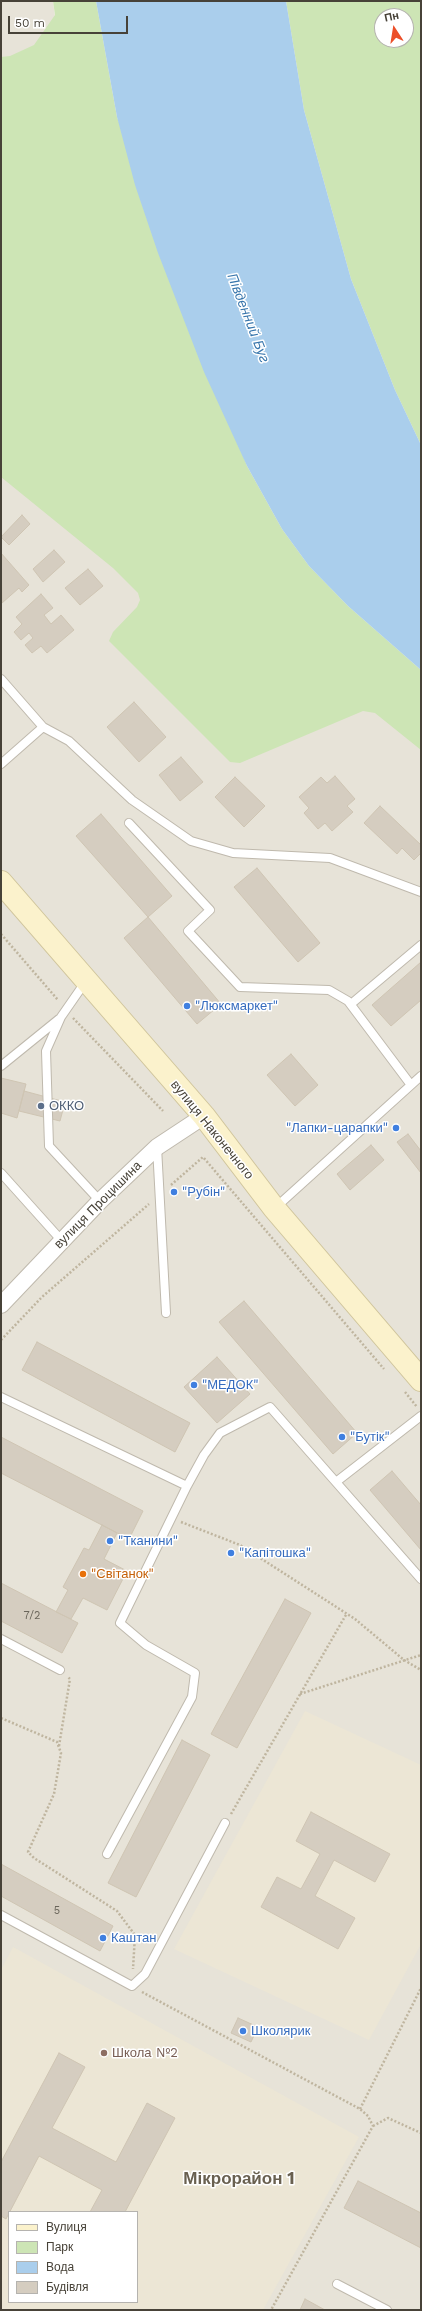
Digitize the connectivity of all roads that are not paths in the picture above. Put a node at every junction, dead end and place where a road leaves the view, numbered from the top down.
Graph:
1 (1, 679) edge
2 (43, 727) junction
3 (1, 764) edge
4 (129, 823) dead end
5 (1, 882) edge
6 (421, 892) edge
7 (421, 945) edge
8 (87, 980) junction
9 (351, 1004) junction
10 (61, 1017) junction
11 (1, 1066) edge
12 (421, 1076) edge
13 (411, 1085) junction
14 (204, 1116) junction
15 (157, 1147) junction
16 (1, 1173) edge
17 (100, 1201) junction
18 (274, 1208) junction
19 (62, 1241) junction
20 (1, 1305) edge
21 (166, 1313) dead end
22 (421, 1380) edge
23 (1, 1397) edge
24 (421, 1416) edge
25 (336, 1482) junction
26 (187, 1486) junction
27 (421, 1579) edge
28 (1, 1639) edge
29 (60, 1670) road end
30 (225, 1823) road end
31 (107, 1854) dead end
32 (1, 1914) edge
33 (337, 2284) dead end
34 (387, 2310) edge

1 - 2 lane
2 - 3 lane
2 - 6 lane
4 - 9 lane
5 - 8 street, вулиця Наконечного
7 - 9 lane
8 - 10 lane
8 - 14 street, вулиця Наконечного
9 - 13 lane
10 - 11 lane
10 - 17 lane
12 - 13 lane
13 - 18 lane
14 - 15 street, вулиця Процишина
14 - 18 street, вулиця Наконечного
15 - 17 street, вулиця Процишина
15 - 21 lane
16 - 19 lane
17 - 19 street, вулиця Процишина
18 - 22 street, вулиця Наконечного
19 - 20 street, вулиця Процишина
23 - 26 lane
24 - 25 lane
25 - 26 lane
25 - 27 lane
26 - 31 lane
28 - 29 lane
30 - 32 lane
33 - 34 lane

